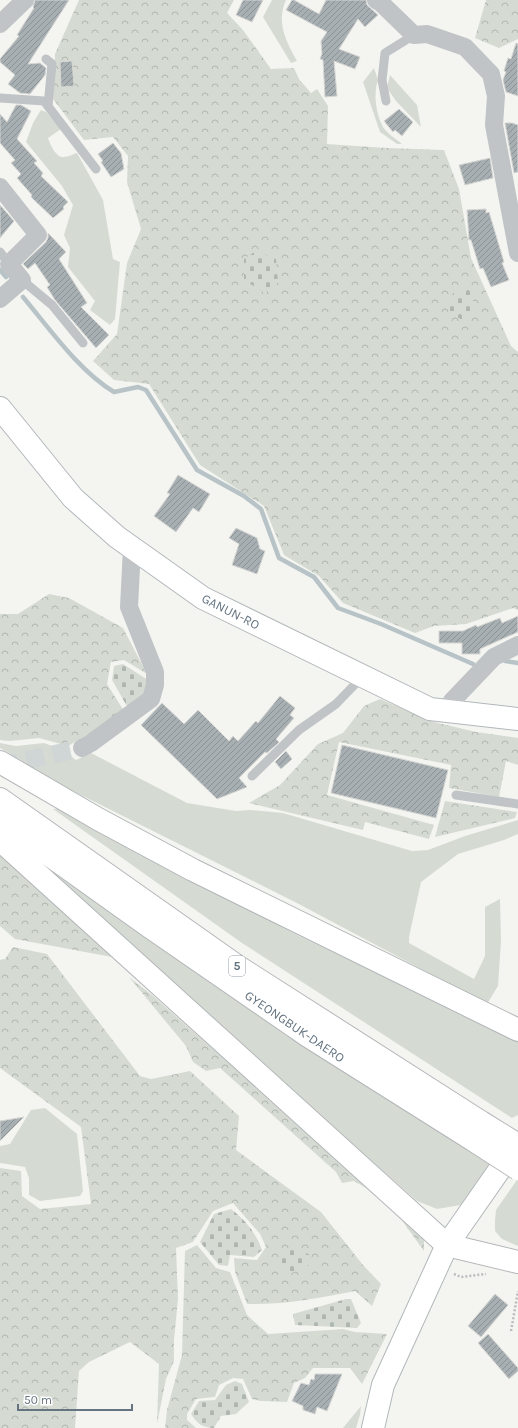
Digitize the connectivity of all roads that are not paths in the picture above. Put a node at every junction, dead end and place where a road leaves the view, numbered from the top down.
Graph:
1 (25, 0) edge
2 (376, 0) edge
3 (0, 24) edge
4 (414, 34) junction
5 (46, 59) dead end
6 (0, 98) edge
7 (386, 101) dead end
8 (48, 106) junction
9 (96, 169) dead end
10 (0, 187) edge
11 (518, 253) edge
12 (5, 258) edge
13 (22, 280) junction
14 (0, 299) edge
15 (83, 343) dead end
16 (0, 408) edge
17 (132, 548) junction
18 (518, 645) edge
19 (363, 676) junction
20 (446, 711) junction
21 (518, 719) edge
22 (82, 748) tunnel mouth
23 (0, 762) edge
24 (252, 776) dead end
25 (456, 795) dead end
26 (0, 799) edge
27 (518, 804) edge
28 (0, 820) edge
29 (0, 840) edge
30 (518, 1030) edge
31 (475, 1130) junction
32 (518, 1144) edge
33 (518, 1169) edge
34 (446, 1245) junction
35 (518, 1262) edge
36 (373, 1428) edge

1 - 3 street
2 - 4 street
4 - 7 lane
4 - 11 street
5 - 8 lane
6 - 8 lane
8 - 9 lane
10 - 12 street
12 - 13 street
13 - 14 street
13 - 15 lane
16 - 17 main road, GANUN-RO
17 - 19 main road, GANUN-RO
17 - 22 street
18 - 20 street
19 - 20 main road, GANUN-RO
19 - 24 lane
20 - 21 main road, GANUN-RO
23 - 30 main road
25 - 27 lane
26 - 31 main road, GYEONGBUK-DAERO / 5
28 - 31 main road, GYEONGBUK-DAERO
29 - 34 main road
31 - 32 main road, GYEONGBUK-DAERO / 5, bridge
31 - 33 main road, GYEONGBUK-DAERO, bridge
32 - 34 main road
34 - 35 main road
34 - 36 main road

